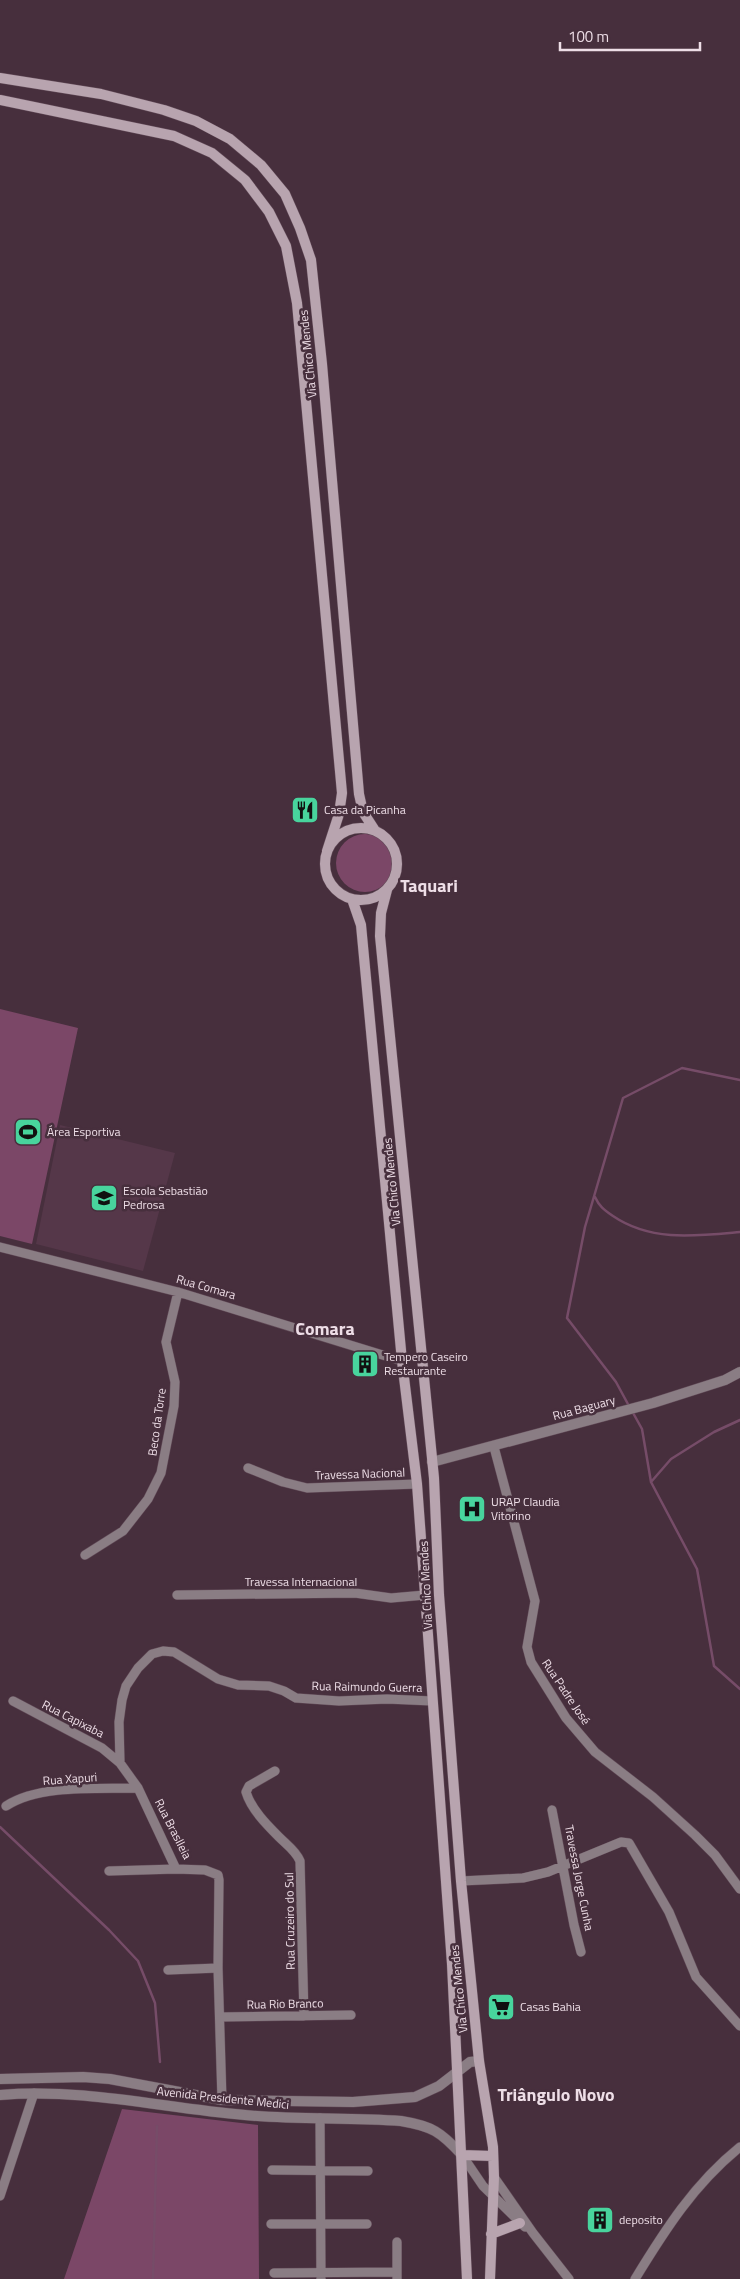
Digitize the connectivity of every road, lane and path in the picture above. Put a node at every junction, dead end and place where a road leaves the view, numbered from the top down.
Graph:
1 (0, 78) edge
2 (0, 100) edge
3 (374, 830) junction
4 (327, 851) junction
5 (387, 890) junction
6 (352, 899) junction
7 (0, 1247) edge
8 (178, 1292) junction
9 (402, 1361) junction
10 (740, 1372) edge
11 (494, 1447) junction
12 (432, 1462) junction
13 (248, 1468) dead end
14 (417, 1484) junction
15 (85, 1555) dead end
16 (177, 1596) dead end
17 (425, 1596) junction
18 (432, 1700) junction
19 (13, 1701) dead end
20 (120, 1763) junction
21 (275, 1771) dead end
22 (138, 1788) junction
23 (6, 1806) dead end
24 (552, 1810) dead end
25 (563, 1867) junction
26 (176, 1869) junction
27 (109, 1871) dead end
28 (461, 1881) junction
29 (740, 1889) edge
30 (581, 1952) dead end
31 (218, 1968) junction
32 (168, 1970) dead end
33 (350, 2015) dead end
34 (304, 2016) junction
35 (220, 2017) junction
36 (740, 2026) edge
37 (479, 2061) junction
38 (458, 2071) junction
39 (0, 2079) edge
40 (162, 2088) junction
41 (34, 2093) junction
42 (0, 2095) edge
43 (222, 2100) junction
44 (160, 2104) junction
45 (320, 2118) junction
46 (740, 2147) edge
47 (462, 2155) junction
48 (493, 2156) junction
49 (272, 2170) dead end
50 (320, 2170) junction
51 (368, 2171) dead end
52 (494, 2177) junction
53 (0, 2196) edge
54 (493, 2197) junction
55 (520, 2223) junction
56 (271, 2224) dead end
57 (319, 2224) junction
58 (367, 2224) dead end
59 (533, 2233) junction
60 (491, 2234) junction
61 (397, 2242) dead end
62 (274, 2273) dead end
63 (397, 2275) edge
64 (321, 2276) edge
65 (467, 2279) edge
66 (490, 2279) edge
67 (569, 2279) edge
68 (635, 2279) edge

1 - 3 main road, Via Chico Mendes
2 - 4 main road, Via Chico Mendes
3 - 4 main road
3 - 5 main road
4 - 6 main road
5 - 6 main road
5 - 12 main road, Via Chico Mendes
6 - 9 main road, Via Chico Mendes
7 - 8 street, Rua Comara
8 - 9 street, Rua Comara
8 - 15 street, Beco da Torre
9 - 14 main road, Via Chico Mendes
10 - 11 street, Rua Baguary
11 - 12 street, Rua Baguary
11 - 29 street, Rua Padre José
12 - 28 main road, Via Chico Mendes
13 - 14 street, Travessa Nacional
14 - 17 main road, Via Chico Mendes
16 - 17 street, Travessa Internacional
17 - 18 main road, Via Chico Mendes
18 - 20 street, Rua Raimundo Guerra
18 - 38 main road, Via Chico Mendes
19 - 20 street, Rua Capixaba
20 - 22 street, Rua Braslleia
21 - 34 street, Rua Cruzeiro do Sul
22 - 23 street, Rua Xapuri
22 - 26 street, Rua Braslleia
24 - 25 street, Travessa Jorge Cunha
25 - 28 street
25 - 30 street, Travessa Jorge Cunha
25 - 36 street
26 - 27 street
26 - 31 street, Rua Braslleia
28 - 37 main road, Via Chico Mendes
31 - 32 street
31 - 35 street, Rua Braslleia
33 - 34 street, Rua Rio Branco
34 - 35 street, Rua Rio Branco
35 - 43 street, Rua Braslleia
37 - 38 street, Avenida Presidente Medici
37 - 48 main road, Via Chico Mendes
38 - 43 street, Avenida Presidente Medici
38 - 47 main road, Via Chico Mendes
39 - 40 street, Avenida Presidente Medici
40 - 43 street, Avenida Presidente Medici
40 - 44 street
41 - 42 street, Avenida Presidente Medici
41 - 44 street, Avenida Presidente Medici
41 - 53 street
44 - 45 street, Avenida Presidente Medici
45 - 47 street, Avenida Presidente Medici
45 - 50 street
46 - 68 street
47 - 48 main road
47 - 54 street
47 - 65 main road, Via Chico Mendes
48 - 52 main road, Via Chico Mendes
49 - 50 street
50 - 51 street
50 - 57 street
52 - 54 main road, Via Chico Mendes
52 - 59 street
54 - 55 street
54 - 60 main road, Via Chico Mendes
55 - 59 street
55 - 60 main road
56 - 57 street
57 - 58 street
57 - 64 street
59 - 67 street
60 - 66 main road, Via Chico Mendes
61 - 63 street
62 - 64 street
63 - 64 street

